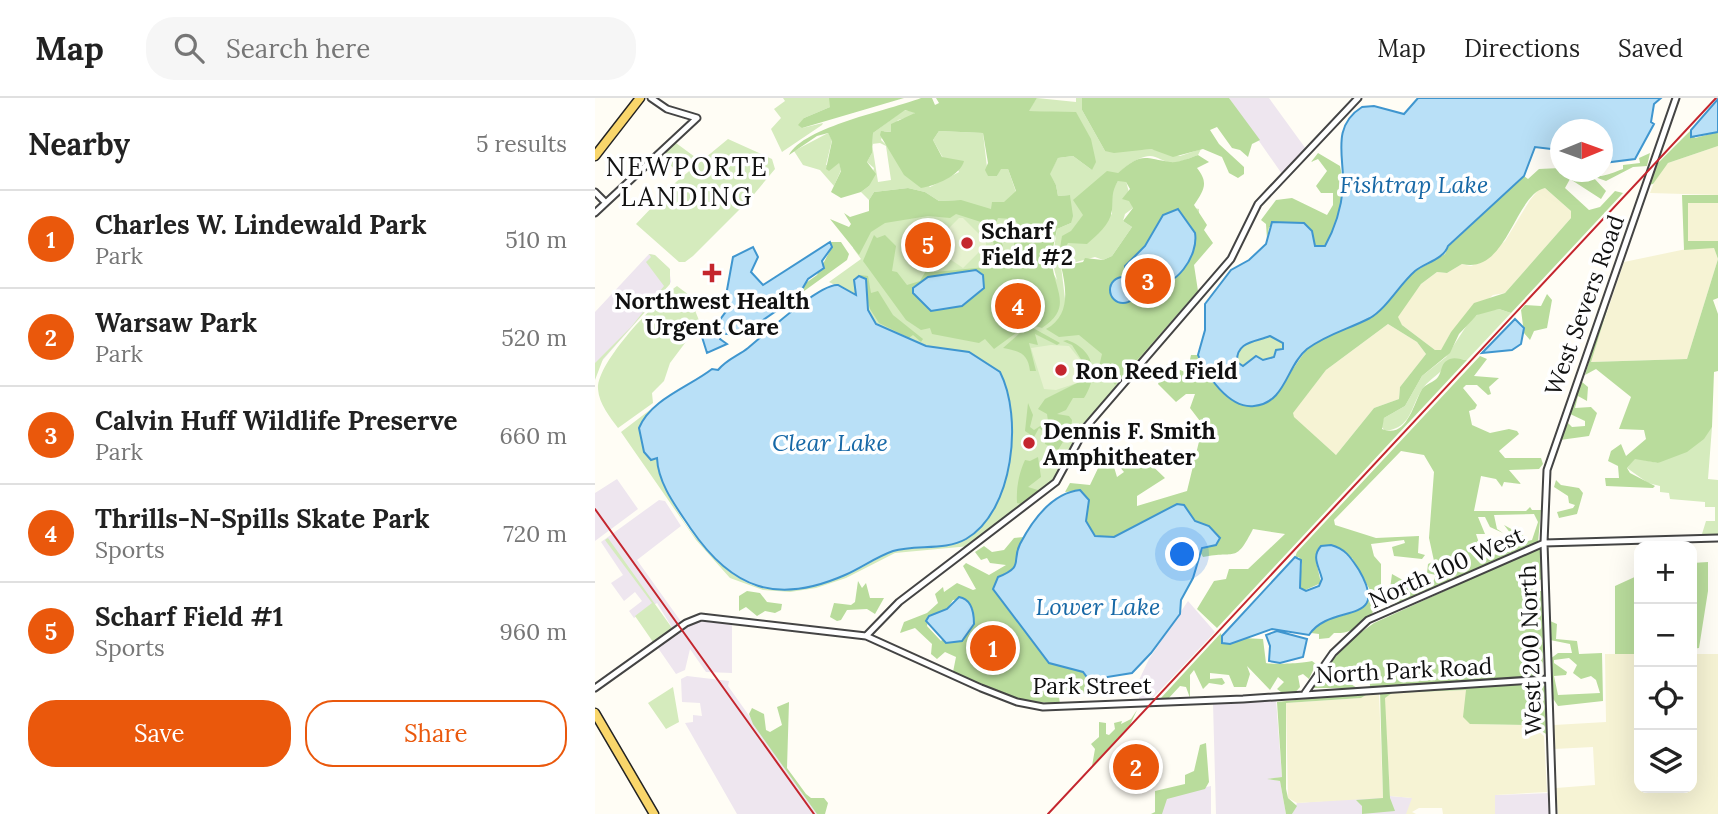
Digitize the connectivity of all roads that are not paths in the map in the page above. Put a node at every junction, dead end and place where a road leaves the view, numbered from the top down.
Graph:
1 (640, 98) edge
2 (649, 98) edge
3 (1357, 98) edge
4 (1676, 98) edge
5 (617, 128) junction
6 (595, 156) edge
7 (595, 192) edge
8 (595, 198) edge
9 (604, 203) junction
10 (595, 213) edge
11 (1546, 485) joint
12 (1718, 538) edge
13 (1544, 543) junction
14 (866, 636) junction
15 (1547, 679) junction
16 (595, 688) edge
17 (1305, 693) junction
18 (595, 713) edge
19 (654, 814) edge
20 (1553, 814) edge

1 - 5 main road
2 - 5 main road
2 - 9 street
3 - 14 street
4 - 11 street, West Severs Road
5 - 6 main road
7 - 9 street
8 - 9 street
9 - 10 street
11 - 13 street, West 200 North
12 - 13 street, North 100 West
13 - 15 street, West 200 North
13 - 17 street, North 100 West
14 - 16 street, Park Street
14 - 17 street, Park Street
15 - 17 street, North Park Road
15 - 20 street, West 200 North
18 - 19 main road

